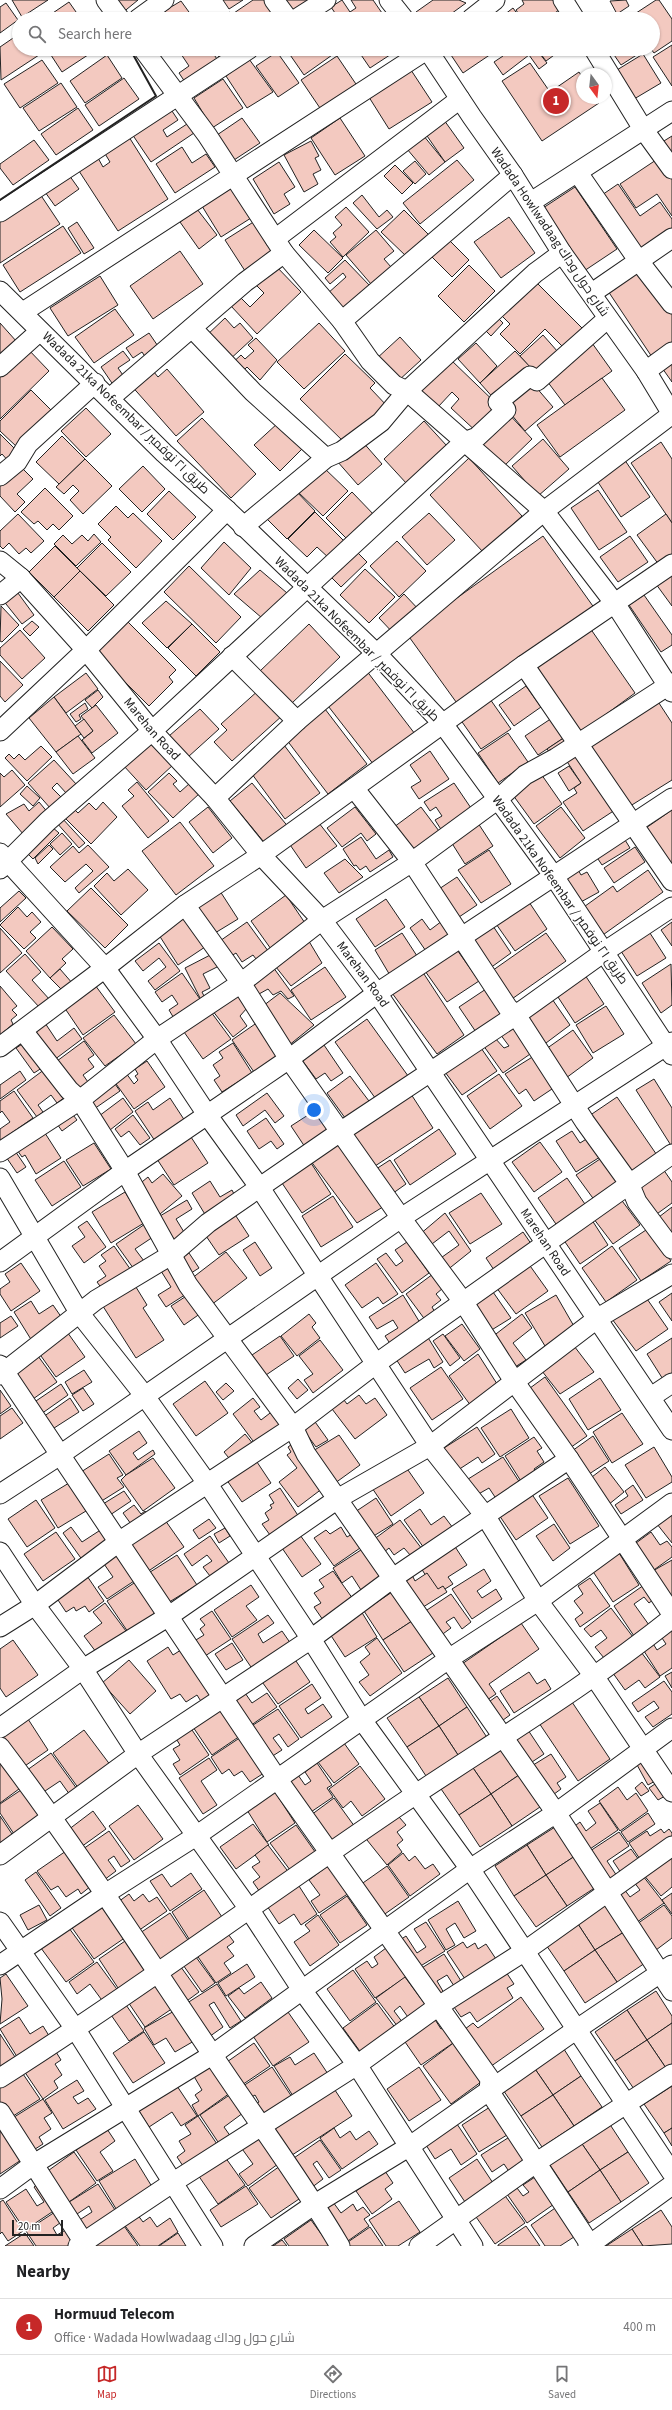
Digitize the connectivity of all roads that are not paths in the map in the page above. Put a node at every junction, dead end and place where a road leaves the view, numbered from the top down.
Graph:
1 (106, 0) edge
2 (164, 0) edge
3 (274, 0) edge
4 (326, 0) edge
5 (389, 0) edge
6 (495, 0) edge
7 (563, 0) edge
8 (115, 12) edge
9 (148, 12) edge
10 (283, 12) edge
11 (307, 12) edge
12 (398, 12) edge
13 (480, 12) edge
14 (571, 12) edge
15 (149, 56) edge
16 (238, 56) edge
17 (417, 56) edge
18 (432, 56) edge
19 (598, 56) edge
20 (180, 95) junction
21 (460, 99) junction
22 (672, 110) edge
23 (643, 129) junction
24 (672, 169) edge
25 (578, 173) junction
26 (513, 175) junction
27 (233, 177) junction
28 (531, 202) junction
29 (0, 212) edge
30 (672, 238) edge
31 (279, 246) junction
32 (562, 253) junction
33 (638, 260) junction
34 (0, 290) edge
35 (592, 293) junction
36 (672, 304) edge
37 (23, 312) junction
38 (608, 319) junction
39 (342, 321) junction
40 (192, 328) junction
41 (40, 330) junction
42 (672, 352) edge
43 (0, 367) edge
44 (646, 371) junction
45 (95, 383) junction
46 (407, 391) junction
47 (110, 398) junction
48 (672, 414) edge
49 (464, 442) junction
50 (326, 458) junction
51 (0, 476) edge
52 (227, 510) junction
53 (544, 511) junction
54 (244, 527) junction
55 (0, 561) edge
56 (672, 564) edge
57 (21, 578) junction
58 (306, 587) junction
59 (0, 595) edge
60 (616, 605) junction
61 (86, 650) junction
62 (377, 654) junction
63 (232, 656) junction
64 (524, 665) junction
65 (671, 687) edge
66 (298, 721) junction
67 (443, 724) junction
68 (0, 731) edge
69 (152, 731) junction
70 (578, 743) junction
71 (354, 788) junction
72 (215, 798) junction
73 (672, 798) edge
74 (498, 799) junction
75 (634, 823) junction
76 (261, 854) junction
77 (3, 861) edge
78 (412, 862) junction
79 (553, 876) junction
80 (672, 881) edge
81 (185, 905) junction
82 (672, 907) edge
83 (322, 920) junction
84 (460, 936) junction
85 (604, 952) junction
86 (106, 968) junction
87 (241, 983) junction
88 (377, 993) junction
89 (516, 1015) junction
90 (23, 1031) junction
91 (157, 1039) junction
92 (0, 1047) edge
93 (670, 1048) edge
94 (289, 1059) junction
95 (430, 1072) junction
96 (80, 1100) junction
97 (576, 1105) junction
98 (208, 1116) junction
99 (340, 1132) junction
100 (0, 1152) edge
101 (672, 1154) edge
102 (489, 1161) junction
103 (125, 1171) junction
104 (0, 1178) edge
105 (629, 1183) junction
106 (260, 1188) junction
107 (401, 1218) junction
108 (35, 1236) junction
109 (545, 1244) junction
110 (672, 1249) edge
111 (170, 1255) junction
112 (0, 1262) edge
113 (672, 1274) edge
114 (316, 1276) junction
115 (464, 1302) junction
116 (80, 1314) junction
117 (598, 1318) junction
118 (226, 1339) junction
119 (377, 1363) junction
120 (2, 1370) edge
121 (514, 1381) junction
122 (672, 1383) edge
123 (144, 1395) junction
124 (652, 1397) junction
125 (293, 1427) junction
126 (672, 1430) edge
127 (430, 1446) junction
128 (60, 1455) junction
129 (570, 1459) junction
130 (207, 1483) junction
131 (0, 1494) edge
132 (339, 1498) junction
133 (672, 1504) edge
134 (486, 1517) junction
135 (621, 1540) junction
136 (120, 1541) junction
137 (0, 1552) edge
138 (256, 1557) junction
139 (393, 1578) junction
140 (538, 1601) junction
141 (35, 1605) junction
142 (672, 1614) edge
143 (169, 1616) junction
144 (672, 1618) edge
145 (0, 1628) edge
146 (311, 1639) junction
147 (450, 1658) junction
148 (83, 1668) junction
149 (594, 1676) junction
150 (224, 1698) junction
151 (362, 1720) junction
152 (0, 1728) edge
153 (672, 1728) edge
154 (503, 1738) junction
155 (0, 1747) edge
156 (645, 1749) junction
157 (138, 1754) junction
158 (278, 1780) junction
159 (672, 1792) edge
160 (416, 1794) junction
161 (556, 1813) junction
162 (52, 1816) junction
163 (196, 1836) junction
164 (672, 1846) edge
165 (330, 1854) junction
166 (0, 1856) edge
167 (470, 1869) junction
168 (606, 1892) junction
169 (105, 1894) junction
170 (249, 1909) junction
171 (0, 1922) edge
172 (385, 1930) junction
173 (21, 1951) junction
174 (525, 1951) junction
175 (0, 1965) edge
176 (665, 1969) edge
177 (158, 1972) junction
178 (302, 1990) junction
179 (672, 1991) edge
180 (437, 2007) junction
181 (577, 2029) junction
182 (76, 2030) junction
183 (212, 2055) junction
184 (357, 2065) junction
185 (672, 2074) edge
186 (0, 2078) edge
187 (489, 2091) junction
188 (626, 2104) junction
189 (127, 2108) junction
190 (0, 2112) edge
191 (260, 2126) junction
192 (410, 2146) junction
193 (537, 2162) junction
194 (34, 2164) junction
195 (672, 2174) edge
196 (172, 2183) junction
197 (672, 2185) edge
198 (0, 2189) edge
199 (315, 2204) junction
200 (457, 2219) junction
201 (83, 2245) edge
202 (213, 2246) edge
203 (254, 2246) edge
204 (340, 2246) edge
205 (418, 2246) edge
206 (473, 2246) edge
207 (590, 2246) edge

1 - 8 street
2 - 9 street
3 - 10 street
4 - 11 street
5 - 12 street
6 - 13 street
7 - 14 street
15 - 20 street
16 - 20 street
17 - 27 street
18 - 21 street, Wadada Howlwadaag شارع حول وداك
19 - 23 street
20 - 27 street
20 - 29 street
21 - 26 street, Wadada Howlwadaag شارع حول وداك
21 - 31 street
22 - 23 street
23 - 24 street
23 - 25 street
25 - 28 street
25 - 33 street
26 - 28 street, Wadada Howlwadaag شارع حول وداك
26 - 39 street
27 - 31 street
27 - 37 street
28 - 32 street, Wadada Howlwadaag شارع حول وداك
30 - 33 street
31 - 39 street
31 - 40 street
32 - 35 street, Wadada Howlwadaag شارع حول وداك
32 - 46 street
33 - 35 street
33 - 36 street
34 - 37 street, Wadada 21ka Nofeembar / طريق ٢١ نوفمبر
35 - 38 street, Wadada Howlwadaag شارع حول وداك
37 - 41 street, Wadada 21ka Nofeembar / طريق ٢١ نوفمبر
38 - 44 street, Wadada Howlwadaag شارع حول وداك
38 - 49 street
39 - 46 street
40 - 47 street
40 - 50 street
41 - 43 street
41 - 45 street, Wadada 21ka Nofeembar / طريق ٢١ نوفمبر
42 - 44 street
44 - 48 street, Wadada Howlwadaag شارع حول وداك
45 - 47 street, Wadada 21ka Nofeembar / طريق ٢١ نوفمبر
45 - 51 street
46 - 49 street
46 - 50 street
47 - 52 street, Wadada 21ka Nofeembar / طريق ٢١ نوفمبر
48 - 53 street
49 - 53 street
49 - 58 street
50 - 54 street
52 - 54 street, Wadada 21ka Nofeembar / طريق ٢١ نوفمبر
52 - 61 street
53 - 60 street
53 - 62 street
54 - 58 street, Wadada 21ka Nofeembar / طريق ٢١ نوفمبر
55 - 57 street, Marehan Road
56 - 60 street
57 - 59 street
57 - 61 street, Marehan Road
58 - 62 street, Wadada 21ka Nofeembar / طريق ٢١ نوفمبر
58 - 63 street
60 - 64 street
60 - 65 street
61 - 68 street
61 - 69 street, Marehan Road
62 - 66 street
62 - 67 street, Wadada 21ka Nofeembar / طريق ٢١ نوفمبر
63 - 66 street
63 - 69 street
64 - 67 street
64 - 70 street
65 - 70 street
66 - 72 street
67 - 71 street
67 - 74 street, Wadada 21ka Nofeembar / طريق ٢١ نوفمبر
69 - 72 street, Marehan Road
69 - 77 street
70 - 74 street
70 - 75 street
71 - 76 street
71 - 78 street
72 - 76 street, Marehan Road
73 - 75 street
74 - 78 street
74 - 79 street, Wadada 21ka Nofeembar / طريق ٢١ نوفمبر
75 - 79 street
75 - 80 street
76 - 81 street
76 - 83 street, Marehan Road
77 - 86 street
78 - 83 street
78 - 84 street
79 - 84 street
79 - 85 street, Wadada 21ka Nofeembar / طريق ٢١ نوفمبر
81 - 86 street
81 - 87 street
82 - 85 street
83 - 87 street
83 - 88 street, Marehan Road
84 - 88 street
84 - 89 street
85 - 89 street
85 - 93 street, Wadada 21ka Nofeembar / طريق ٢١ نوفمبر
86 - 90 street
86 - 91 street
87 - 91 street
87 - 94 street
88 - 94 street
88 - 95 street, Marehan Road
89 - 95 street
89 - 97 street
90 - 92 street
90 - 96 street
91 - 96 street
91 - 98 street
93 - 97 street
94 - 98 street
94 - 99 street
95 - 99 street
95 - 102 street, Marehan Road
96 - 100 street
96 - 103 street
97 - 102 street
97 - 105 street
98 - 103 street
98 - 106 street
99 - 106 street
99 - 107 street
101 - 105 street
102 - 107 street
102 - 109 street, Marehan Road
103 - 108 street
103 - 111 street
104 - 108 street
105 - 109 street
105 - 110 street
106 - 111 street
106 - 114 street
107 - 114 street
107 - 115 street
108 - 112 street
108 - 116 street
109 - 115 street
109 - 117 street, Marehan Road
111 - 116 street
111 - 118 street
113 - 117 street
114 - 118 street
114 - 119 street
115 - 119 street
115 - 121 street
116 - 120 street
116 - 123 street
117 - 121 street
117 - 124 street, Marehan Road
118 - 123 street
118 - 125 street
119 - 125 street
119 - 127 street
120 - 128 street
121 - 127 street
121 - 129 street
122 - 124 street
123 - 128 street
123 - 130 street
124 - 126 street, Marehan Road
125 - 130 street
125 - 132 street
127 - 132 street
127 - 134 street
128 - 131 street
128 - 136 street
129 - 134 street
129 - 135 street
130 - 136 street
130 - 138 street
132 - 138 street
132 - 139 street
133 - 135 street
134 - 139 street
134 - 140 street
135 - 140 street
135 - 142 street
136 - 141 street
136 - 143 street
137 - 141 street
138 - 143 street
138 - 146 street
139 - 146 street
139 - 147 street
140 - 147 street
140 - 149 street
141 - 145 street
141 - 148 street
143 - 148 street
143 - 150 street
144 - 149 street
146 - 150 street
146 - 151 street
147 - 151 street
147 - 154 street
148 - 152 street
148 - 157 street
149 - 154 street
149 - 156 street
150 - 157 street
150 - 158 street
151 - 158 street
151 - 160 street
153 - 156 street
154 - 160 street
154 - 161 street
155 - 162 street
156 - 159 street
156 - 161 street
157 - 162 street
157 - 163 street
158 - 163 street
158 - 165 street
160 - 165 street
160 - 167 street
161 - 167 street
161 - 168 street
162 - 166 street
162 - 169 street
163 - 169 street
163 - 170 street
164 - 168 street
165 - 170 street
165 - 172 street
167 - 172 street
167 - 174 street
168 - 174 street
168 - 176 street
169 - 173 street
169 - 177 street
170 - 177 street
170 - 178 street
171 - 173 street
172 - 178 street
172 - 180 street
173 - 175 street
173 - 182 street
174 - 180 street
174 - 181 street
176 - 179 street
176 - 181 street
177 - 182 street
177 - 183 street
178 - 183 street
178 - 184 street
180 - 184 street
180 - 187 street
181 - 187 street
181 - 188 street
182 - 186 street
182 - 189 street
183 - 189 street
183 - 191 street
184 - 191 street
184 - 192 street
185 - 188 street
187 - 192 street
187 - 193 street
188 - 193 street
188 - 195 street
189 - 194 street
189 - 196 street
190 - 194 street
191 - 196 street
191 - 199 street
192 - 199 street
192 - 200 street
193 - 200 street
193 - 207 street
194 - 198 street
194 - 201 street
196 - 201 street
196 - 202 street
197 - 207 street
199 - 203 street
199 - 204 street
200 - 205 street
200 - 206 street

